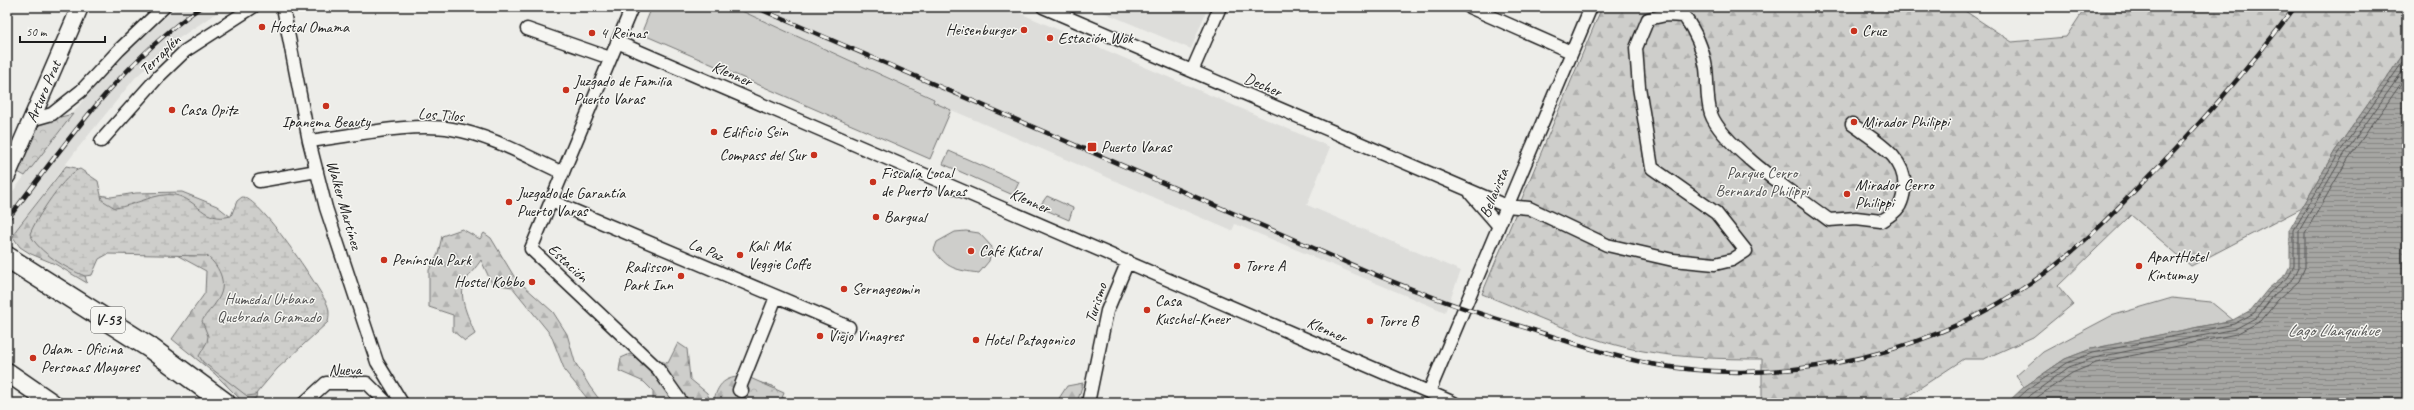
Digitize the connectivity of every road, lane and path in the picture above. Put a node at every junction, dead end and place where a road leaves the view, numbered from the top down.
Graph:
1 (80, 7) edge
2 (164, 7) edge
3 (253, 7) edge
4 (283, 7) edge
5 (632, 7) edge
6 (1043, 7) edge
7 (1220, 7) edge
8 (1469, 7) edge
9 (1591, 7) edge
10 (527, 29) dead end
11 (617, 42) junction
12 (1571, 52) junction
13 (610, 58) junction
14 (1192, 72) junction
15 (30, 120) junction
16 (1852, 124) dead end
17 (102, 141) dead end
18 (309, 141) junction
19 (317, 172) junction
20 (563, 172) junction
21 (7, 176) edge
22 (259, 180) dead end
23 (1469, 192) junction
24 (551, 201) junction
25 (1506, 206) junction
26 (1498, 225) junction
27 (7, 257) edge
28 (1128, 261) junction
29 (776, 297) junction
30 (849, 327) dead end
31 (7, 372) edge
32 (742, 390) dead end
33 (1428, 392) junction
34 (52, 403) edge
35 (225, 403) edge
36 (304, 403) edge
37 (387, 403) edge
38 (402, 403) edge
39 (682, 403) edge
40 (1088, 403) edge
41 (1454, 403) edge

1 - 15 street, Arturo Prat
2 - 15 street
3 - 17 street, Terraplén
4 - 18 street, Walker Martínez
5 - 11 street, Estación
6 - 14 street, Decher
7 - 14 street
8 - 12 street
9 - 12 street, Bellavista
10 - 13 street
11 - 13 street, Estación
11 - 28 street, Klenner
12 - 25 street, Bellavista
13 - 20 street, Estación
14 - 23 street, Decher
15 - 21 street, Arturo Prat
16 - 25 street, Decher
18 - 19 street, Walker Martínez
18 - 20 street, Los Tilos
19 - 22 street
19 - 38 street, Walker Martínez
20 - 24 street, Estación
23 - 25 street, Decher
23 - 26 street, Decher
24 - 29 street, La Paz
24 - 39 street, Estación
25 - 26 street, Bellavista
26 - 33 street, Bellavista
27 - 35 main road, V-53
28 - 33 street, Klenner
28 - 40 street, Turismo
29 - 30 street, La Paz
29 - 32 street
31 - 34 main road
33 - 41 street, Klenner
36 - 37 street, Nueva

